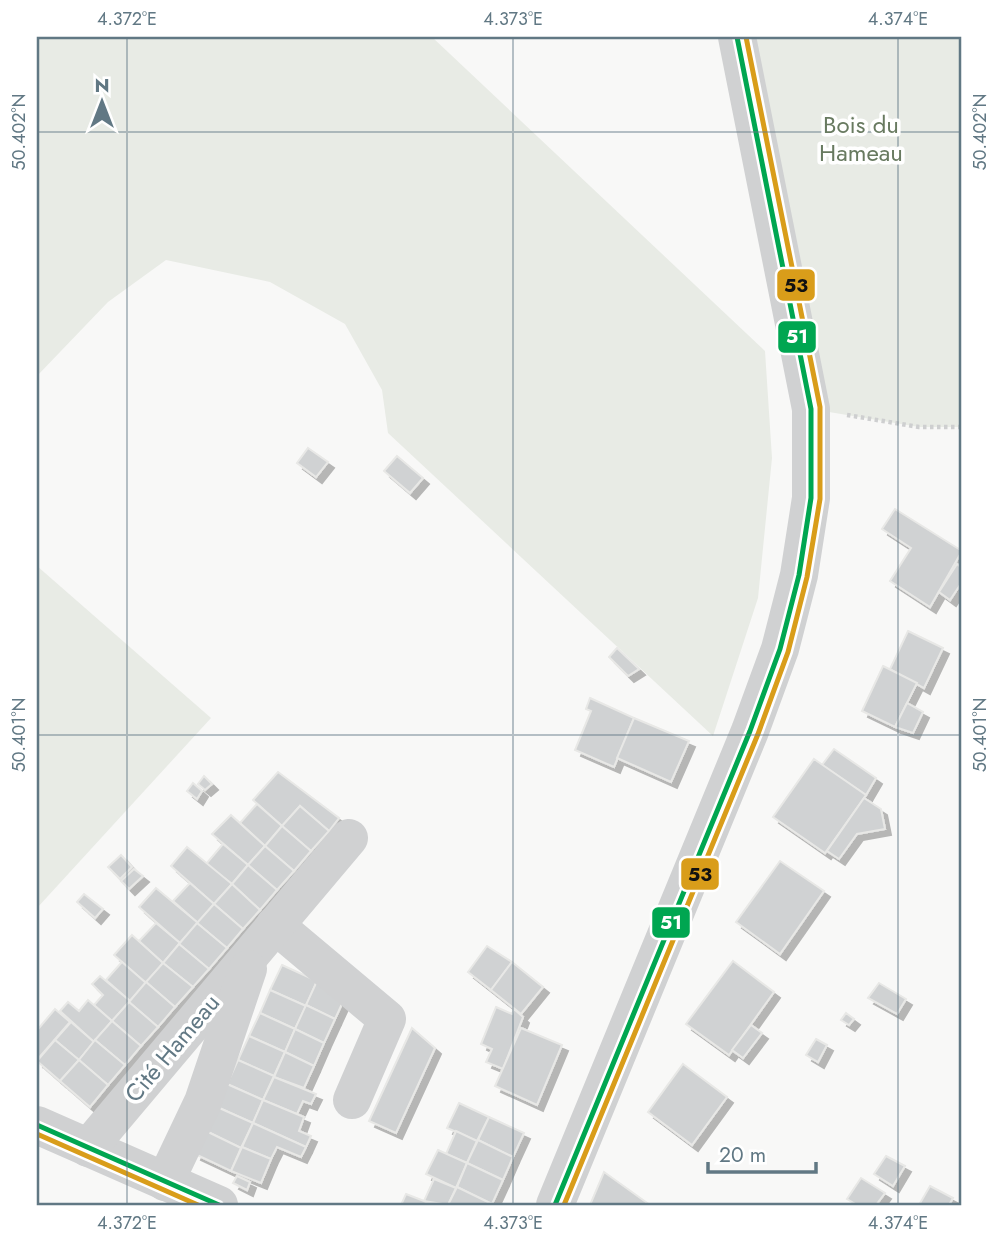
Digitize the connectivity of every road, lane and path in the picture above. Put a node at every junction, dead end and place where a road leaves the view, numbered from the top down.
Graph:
1 (737, 37) edge
2 (811, 409) junction
3 (962, 427) edge
4 (349, 838) dead end
5 (265, 937) junction
6 (352, 1100) dead end
7 (37, 1125) edge
8 (88, 1148) junction
9 (165, 1182) junction
10 (219, 1205) edge
11 (555, 1205) edge

1 - 2 street
2 - 3 path
2 - 11 street
4 - 5 street, Cité Hameau
5 - 6 street
5 - 8 street, Cité Hameau
5 - 9 street, Cité Hameau
7 - 8 street
8 - 9 street
9 - 10 street

